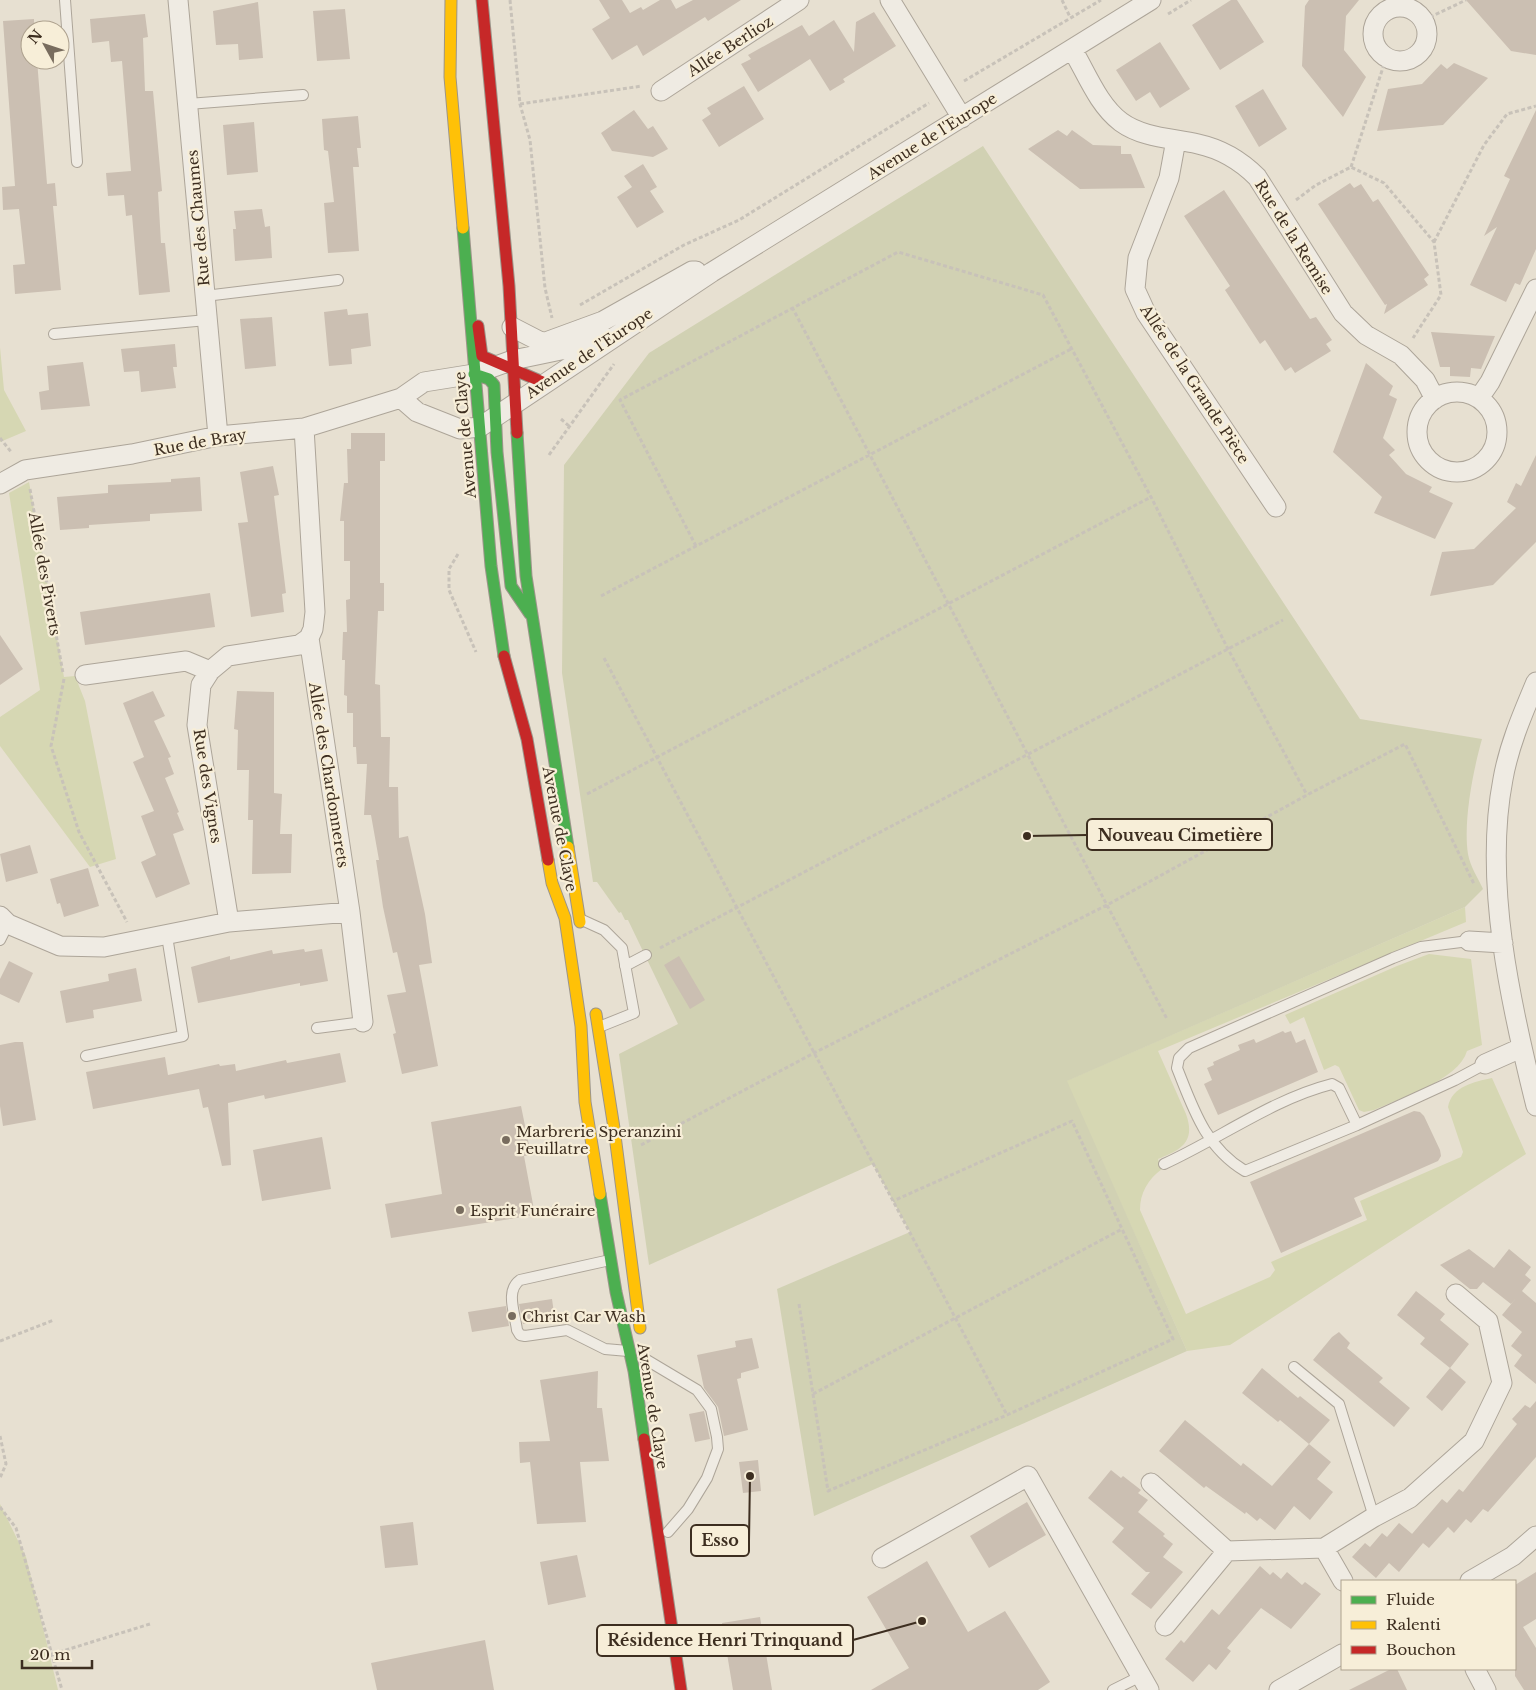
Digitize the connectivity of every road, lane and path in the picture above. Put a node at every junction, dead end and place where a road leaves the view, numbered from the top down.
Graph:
1 (65, 0) edge
2 (178, 0) edge
3 (451, 0) edge
4 (482, 0) edge
5 (510, 0) edge
6 (799, 0) edge
7 (890, 0) edge
8 (1062, 0) edge
9 (1101, 0) edge
10 (1151, 0) edge
11 (1191, 0) edge
12 (1466, 0) edge
13 (1392, 4) edge
14 (1166, 15) dead end
15 (1070, 17) junction
16 (1424, 20) junction
17 (1072, 49) junction
18 (1386, 58) junction
19 (947, 91) junction
20 (661, 92) joint
21 (303, 95) dead end
22 (188, 104) junction
23 (520, 104) junction
24 (515, 105) dead end
25 (1536, 106) edge
26 (962, 118) junction
27 (454, 129) junction
28 (1176, 140) junction
29 (76, 162) dead end
30 (1351, 167) junction
31 (1280, 213) junction
32 (1434, 242) junction
33 (712, 272) junction
34 (338, 280) dead end
35 (1536, 289) edge
36 (205, 296) junction
37 (576, 307) dead end
38 (792, 307) junction
39 (561, 316) dead end
40 (207, 320) junction
41 (512, 327) junction
42 (54, 334) dead end
43 (1071, 349) junction
44 (1401, 355) junction
45 (618, 359) dead end
46 (509, 365) junction
47 (474, 374) junction
48 (545, 384) junction
49 (401, 398) junction
50 (1478, 398) junction
51 (1435, 399) junction
52 (516, 402) junction
53 (496, 416) junction
54 (561, 419) dead end
55 (569, 426) junction
56 (480, 427) junction
57 (304, 428) junction
58 (218, 436) junction
59 (0, 438) edge
60 (8, 449) dead end
61 (549, 455) dead end
62 (870, 455) junction
63 (26, 470) junction
64 (0, 484) edge
65 (1151, 497) junction
66 (1276, 507) dead end
67 (696, 546) junction
68 (601, 596) dead end
69 (948, 603) junction
70 (530, 614) junction
71 (1283, 620) dead end
72 (309, 638) junction
73 (1228, 649) junction
74 (604, 658) dead end
75 (210, 671) junction
76 (84, 675) dead end
77 (1536, 682) edge
78 (1028, 754) junction
79 (656, 757) junction
80 (587, 794) dead end
81 (1307, 795) junction
82 (1474, 884) dead end
83 (1107, 905) junction
84 (736, 908) junction
85 (350, 912) junction
86 (580, 919) junction
87 (229, 922) junction
88 (3, 927) edge
89 (131, 928) dead end
90 (167, 936) junction
91 (583, 937) dead end
92 (1469, 941) joint
93 (1503, 943) junction
94 (646, 956) joint
95 (625, 966) junction
96 (593, 1000) dead end
97 (1167, 1018) dead end
98 (363, 1022) joint
99 (598, 1027) junction
100 (317, 1028) dead end
101 (1522, 1048) junction
102 (814, 1053) junction
103 (86, 1056) dead end
104 (1485, 1064) joint
105 (1536, 1106) edge
106 (1357, 1124) junction
107 (1211, 1140) junction
108 (634, 1149) joint
109 (617, 1151) junction
110 (1164, 1164) dead end
111 (599, 1179) junction
112 (893, 1201) junction
113 (1122, 1229) junction
114 (611, 1260) junction
115 (1456, 1294) dead end
116 (799, 1304) dead end
117 (638, 1307) junction
118 (955, 1318) junction
119 (54, 1320) dead end
120 (0, 1341) edge
121 (643, 1350) junction
122 (630, 1351) junction
123 (1294, 1367) dead end
124 (813, 1394) junction
125 (1007, 1415) junction
126 (0, 1436) edge
127 (0, 1478) edge
128 (1151, 1483) dead end
129 (0, 1507) edge
130 (1374, 1517) junction
131 (668, 1532) junction
132 (1536, 1536) edge
133 (1324, 1548) junction
134 (1227, 1551) junction
135 (882, 1558) dead end
136 (1342, 1580) edge
137 (1472, 1580) edge
138 (679, 1597) dead end
139 (150, 1624) dead end
140 (1165, 1626) dead end
141 (53, 1654) junction
142 (1341, 1655) edge
143 (1476, 1670) edge
144 (1145, 1683) edge
145 (62, 1690) edge
146 (681, 1690) edge
147 (1113, 1690) edge
148 (1279, 1690) edge
149 (1486, 1690) edge

1 - 29 lane
2 - 22 street, Rue des Chaumes
3 - 27 main road, Avenue de Claye
4 - 41 main road, Avenue de Claye
5 - 23 path
6 - 20 street, Allée Berlioz
7 - 19 street
8 - 15 path
9 - 15 path
10 - 17 street, Avenue de l'Europe
11 - 14 path
12 - 16 path
13 - 16 street
13 - 18 street
15 - 19 path
16 - 18 street
17 - 26 street, Avenue de l'Europe
17 - 28 street, Rue de la Remise
18 - 30 path
19 - 26 street
19 - 37 path
20 - 23 path
21 - 22 lane
22 - 36 street, Rue des Chaumes
23 - 24 path
23 - 39 path
25 - 32 path
26 - 33 street, Avenue de l'Europe
27 - 46 main road
27 - 47 main road, Avenue de Claye
28 - 31 street, Rue de la Remise
28 - 66 street, Allée de la Grande Pièce
30 - 31 path
30 - 32 path
31 - 44 street, Rue de la Remise
32 - 44 path
33 - 41 street, Avenue de l'Europe
33 - 46 street, Avenue de l'Europe
33 - 48 street, Avenue de l'Europe
34 - 36 lane
35 - 50 street
36 - 40 street, Rue des Chaumes
38 - 43 path
38 - 62 path
38 - 67 path
40 - 42 lane
40 - 58 street, Rue des Chaumes
41 - 46 main road, Avenue de Claye
43 - 62 path
43 - 65 path
44 - 51 street, Rue de la Remise
45 - 55 path
46 - 47 street, Avenue de l'Europe
46 - 48 main road
46 - 52 main road, Avenue de Claye
47 - 49 street, Rue de Bray
47 - 53 main road
47 - 56 main road, Avenue de Claye
48 - 52 street, Avenue de l'Europe
49 - 56 street
49 - 57 street, Rue de Bray
50 - 51 street
50 - 51 street
52 - 53 street
52 - 70 main road, Avenue de Claye
53 - 56 street
53 - 70 main road
54 - 55 path
55 - 61 path
56 - 111 main road, Avenue de Claye
57 - 58 street, Rue de Bray
57 - 72 street
58 - 63 street, Rue de Bray
59 - 60 path
62 - 67 path
62 - 69 path
63 - 64 street, Rue de Bray
63 - 89 path, Allée des Piverts
65 - 69 path
65 - 73 path
67 - 68 path
69 - 78 path
69 - 79 path
70 - 86 main road, Avenue de Claye
71 - 73 path
72 - 75 street, Rue des Vignes
72 - 85 street, Allée des Chardonnerets
73 - 78 path
73 - 81 path
74 - 79 path
75 - 76 street
75 - 87 street, Rue des Vignes
77 - 93 street
78 - 83 path
78 - 84 path
79 - 80 path
79 - 84 path
81 - 82 path
81 - 83 path
83 - 97 path
83 - 102 path
84 - 94 path
84 - 102 path
85 - 87 street
85 - 98 street, Allée des Chardonnerets
86 - 91 main road, Avenue de Claye
86 - 95 lane
87 - 90 street
88 - 90 street
90 - 103 lane
92 - 93 street
92 - 107 lane
93 - 101 street
94 - 95 lane
95 - 99 lane
96 - 99 main road, Avenue de Claye
98 - 100 lane, Allée des Chardonnerets
99 - 109 main road, Avenue de Claye
101 - 104 street
101 - 105 street
102 - 108 path
102 - 112 path
104 - 106 lane
106 - 107 lane
106 - 107 lane
107 - 110 lane
108 - 109 lane
109 - 117 main road, Avenue de Claye
111 - 114 main road, Avenue de Claye
111 - 117 main road
112 - 113 path
112 - 118 path
113 - 118 path
113 - 125 path
114 - 122 main road, Avenue de Claye
114 - 122 lane
115 - 130 street
116 - 124 path
117 - 121 main road, Avenue de Claye
118 - 124 path
118 - 125 path
119 - 120 path
121 - 131 main road, Avenue de Claye
121 - 131 lane
122 - 146 main road, Avenue de Claye
123 - 130 lane
124 - 125 path
126 - 127 path
128 - 134 street
129 - 141 path
130 - 133 street
131 - 138 main road, Avenue de Claye
132 - 137 street
133 - 134 street
133 - 136 street
134 - 140 street
135 - 144 street
139 - 141 path
141 - 145 path
142 - 148 street
143 - 149 street
144 - 147 lane

